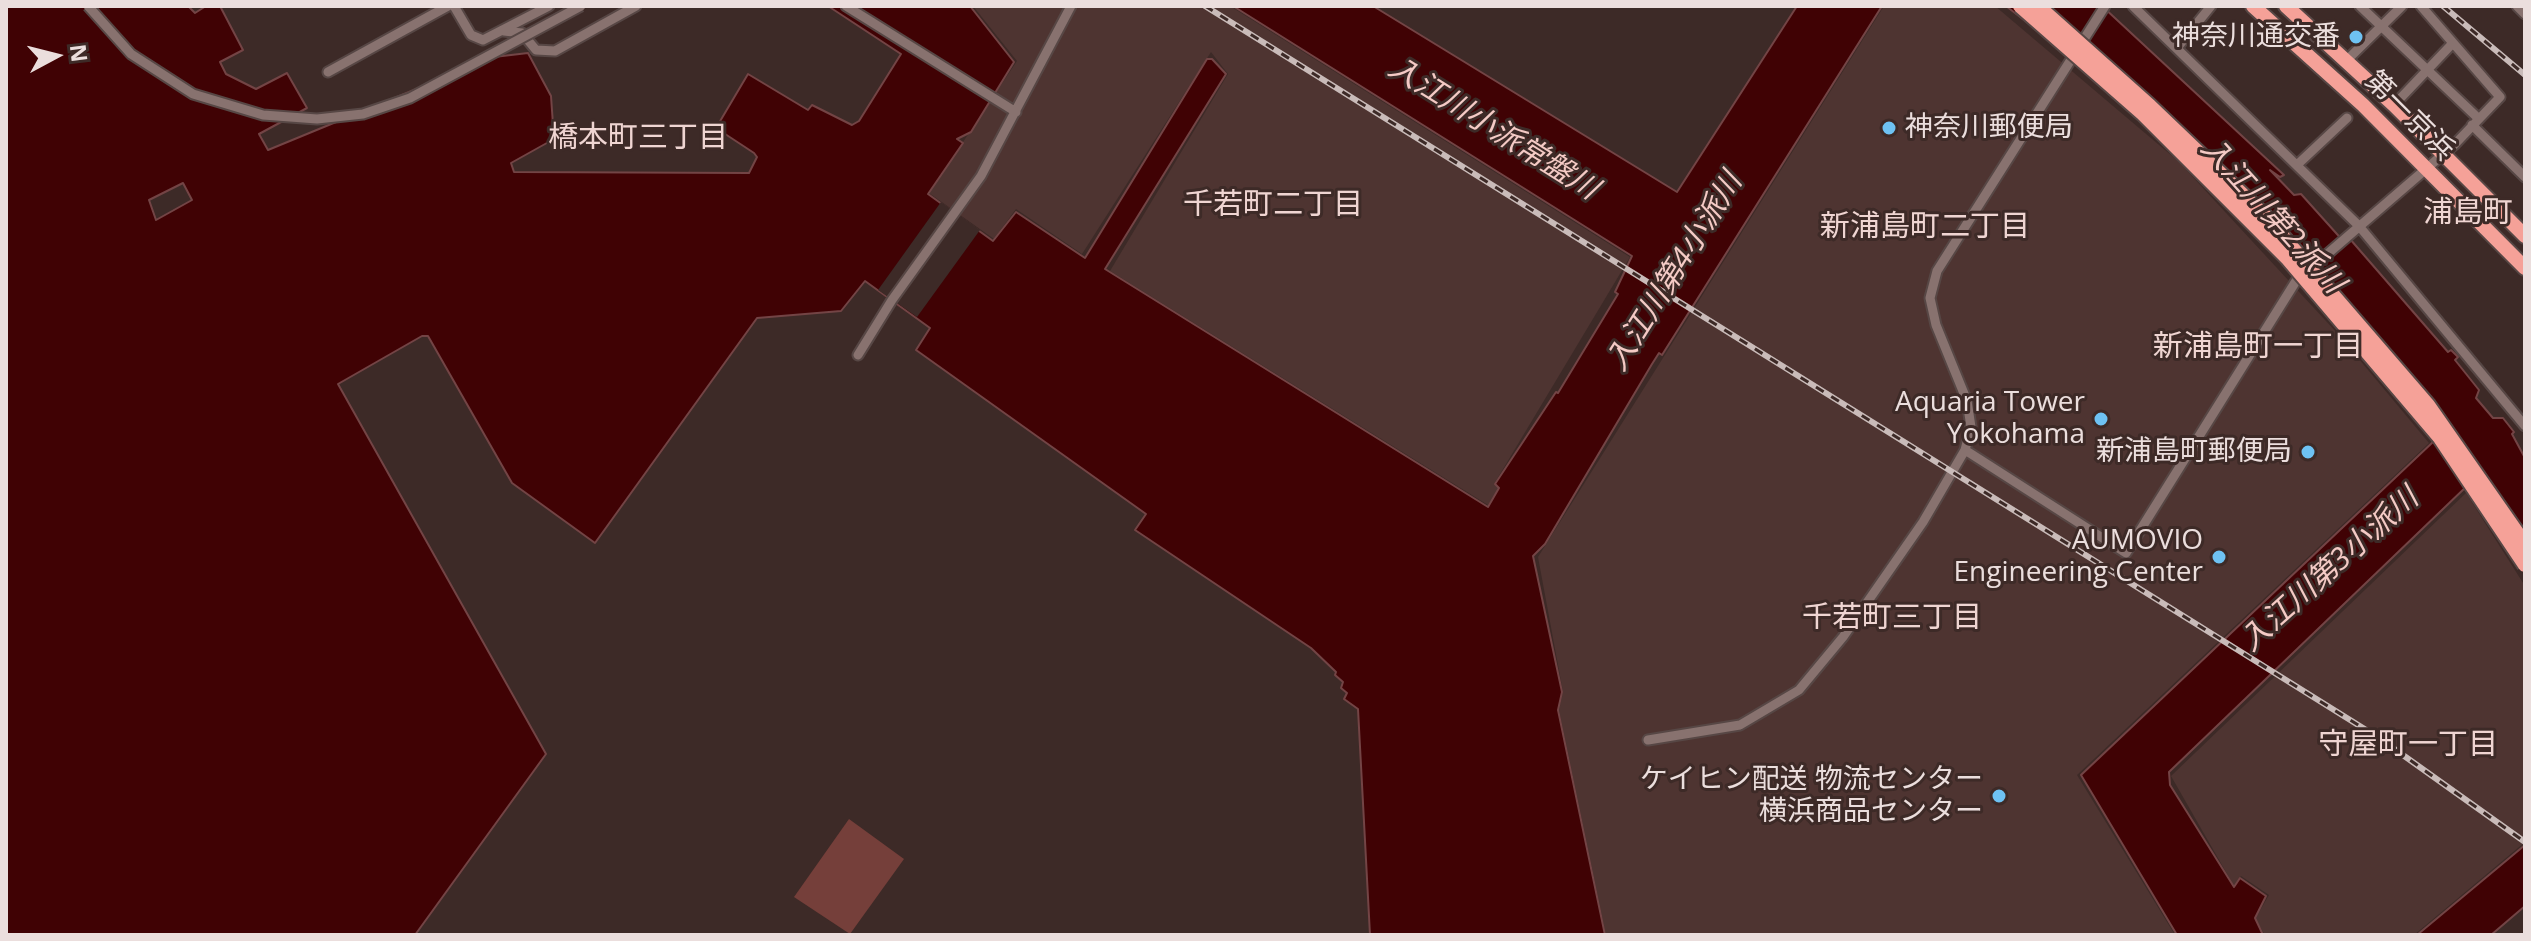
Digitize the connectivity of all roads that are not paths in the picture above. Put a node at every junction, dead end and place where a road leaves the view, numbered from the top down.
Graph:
1 (88, 6) edge
2 (451, 6) edge
3 (549, 6) edge
4 (581, 6) edge
5 (636, 6) edge
6 (846, 6) edge
7 (1071, 6) edge
8 (2020, 6) edge
9 (2038, 6) edge
10 (2105, 6) edge
11 (2133, 6) edge
12 (2211, 6) edge
13 (2253, 6) edge
14 (2286, 6) edge
15 (2360, 6) edge
16 (2402, 6) edge
17 (2421, 6) edge
18 (2517, 6) edge
19 (2525, 14) edge
20 (529, 17) junction
21 (2382, 27) junction
22 (504, 31) junction
23 (522, 33) junction
24 (2452, 44) junction
25 (2177, 48) junction
26 (2347, 60) junction
27 (2427, 70) junction
28 (328, 72) dead end
29 (2394, 105) junction
30 (1016, 112) junction
31 (2347, 118) dead end
32 (2476, 122) junction
33 (2443, 154) junction
34 (2298, 164) junction
35 (2425, 167) junction
36 (2525, 177) edge
37 (2359, 226) junction
38 (2525, 236) edge
39 (2525, 268) edge
40 (858, 355) dead end
41 (2525, 426) edge
42 (1965, 450) junction
43 (2525, 544) edge
44 (2525, 565) edge
45 (1648, 740) dead end

1 - 4 street, bridge
2 - 22 street
2 - 28 street
3 - 20 street
5 - 23 street
6 - 30 street
7 - 30 street
8 - 44 highway, bridge
9 - 43 highway, bridge
10 - 42 street, bridge
11 - 25 street
12 - 25 street
13 - 35 highway, 第一京浜
14 - 26 highway, 第一京浜
15 - 21 street
16 - 21 street
17 - 24 street
18 - 19 street
20 - 22 street
20 - 23 street
21 - 26 street
21 - 27 street
22 - 23 street
24 - 27 street
24 - 32 street
25 - 34 street
26 - 29 highway, 第一京浜
27 - 29 street
27 - 32 street
29 - 33 highway, 第一京浜
30 - 40 street
31 - 34 street
32 - 33 street
32 - 36 street
33 - 35 street
33 - 38 highway, 第一京浜
34 - 37 street
35 - 37 street
35 - 39 highway, 第一京浜
37 - 41 street
37 - 42 street, bridge
42 - 45 street

